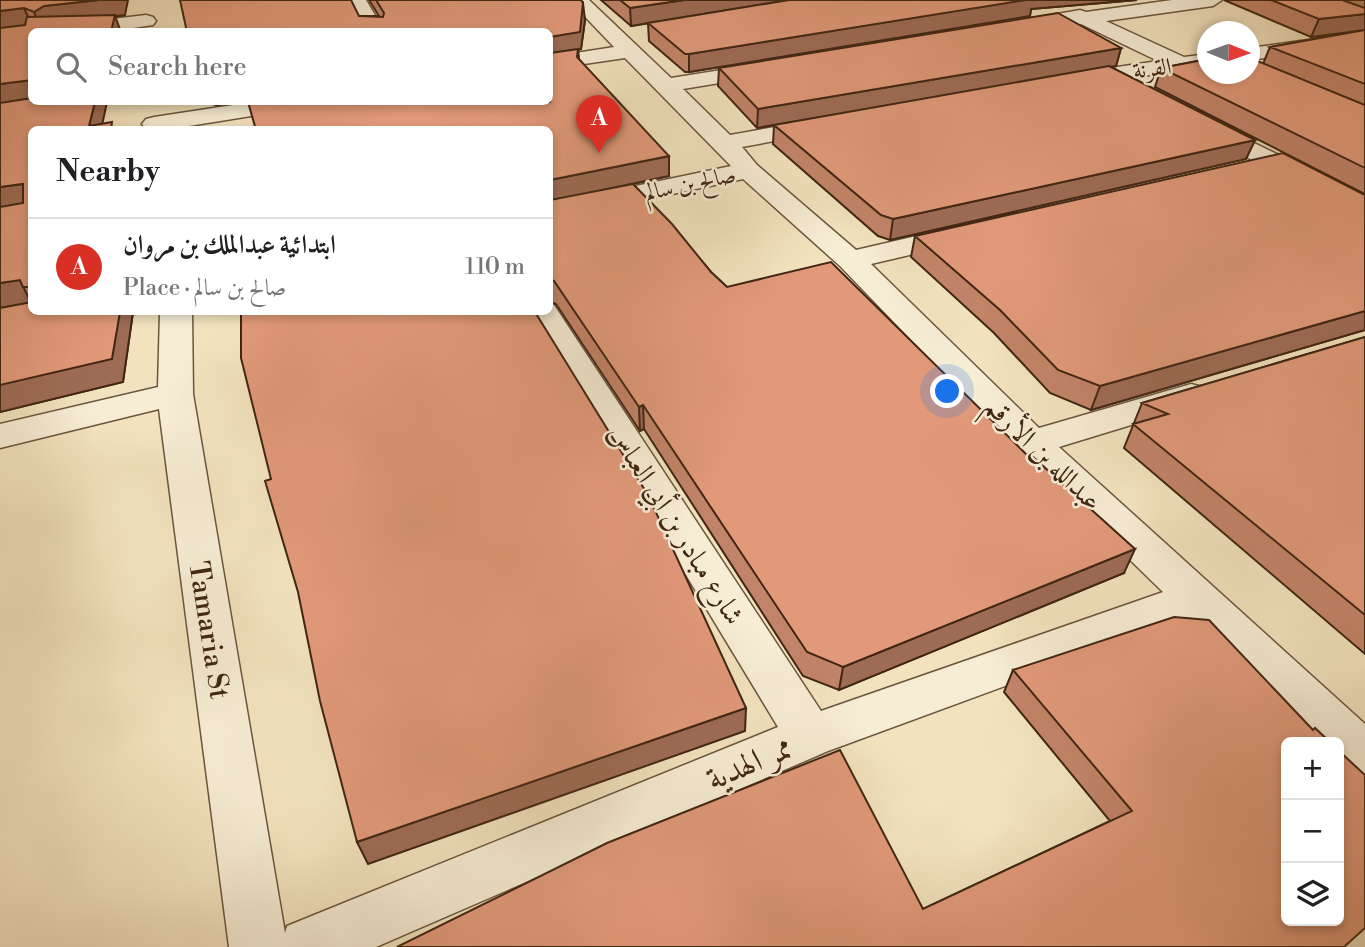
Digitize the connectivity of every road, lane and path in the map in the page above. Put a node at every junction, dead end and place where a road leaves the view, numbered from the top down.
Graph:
1 (146, 0) edge
2 (357, 0) edge
3 (578, 0) edge
4 (1050, 0) edge
5 (1205, 1) edge
6 (1081, 16) junction
7 (146, 26) edge
8 (115, 28) edge
9 (373, 28) edge
10 (1000, 30) edge
11 (630, 40) junction
12 (1359, 43) edge
13 (553, 62) edge
14 (1197, 62) edge
15 (798, 64) edge
16 (1180, 64) junction
17 (1260, 64) edge
18 (1107, 74) junction
19 (1052, 84) edge
20 (663, 86) junction
21 (1143, 93) edge
22 (147, 105) edge
23 (277, 105) edge
24 (1179, 112) edge
25 (848, 121) edge
26 (154, 126) edge
27 (160, 126) edge
28 (725, 143) junction
29 (1275, 163) junction
30 (748, 170) junction
31 (1235, 172) edge
32 (1365, 208) edge
33 (553, 211) edge
34 (983, 230) edge
35 (850, 260) junction
36 (176, 315) edge
37 (545, 315) edge
38 (1219, 386) edge
39 (175, 394) junction
40 (0, 436) edge
41 (1032, 443) junction
42 (1197, 598) junction
43 (810, 736) junction
44 (1365, 756) edge
45 (258, 947) edge
46 (308, 947) edge

1 - 7 street
2 - 9 street
3 - 11 street, عبدالله بن الأرقم
4 - 6 street
5 - 6 street
6 - 10 street
6 - 16 street
7 - 8 street
11 - 13 street
11 - 20 street, عبدالله بن الأرقم
12 - 17 street
14 - 16 street, القرنة
15 - 20 street
16 - 18 street, القرنة
18 - 19 street, القرنة
18 - 21 street
20 - 28 street, عبدالله بن الأرقم
22 - 26 street
23 - 27 street
24 - 29 street
25 - 28 street
28 - 30 street, عبدالله بن الأرقم
29 - 31 street
29 - 32 street
30 - 33 street, صالح بن سالم
30 - 35 street, عبدالله بن الأرقم
34 - 35 street
35 - 41 street, عبدالله بن الأرقم
36 - 39 street, Tamaria St
37 - 43 street, شارع مبادر بن أبي العباس
38 - 41 street
39 - 40 street
39 - 45 street, Tamaria St
41 - 42 street, عبدالله بن الأرقم
42 - 43 street, ممر الهدية
42 - 44 street, عبدالله بن الأرقم
43 - 46 street, ممر الهدية

